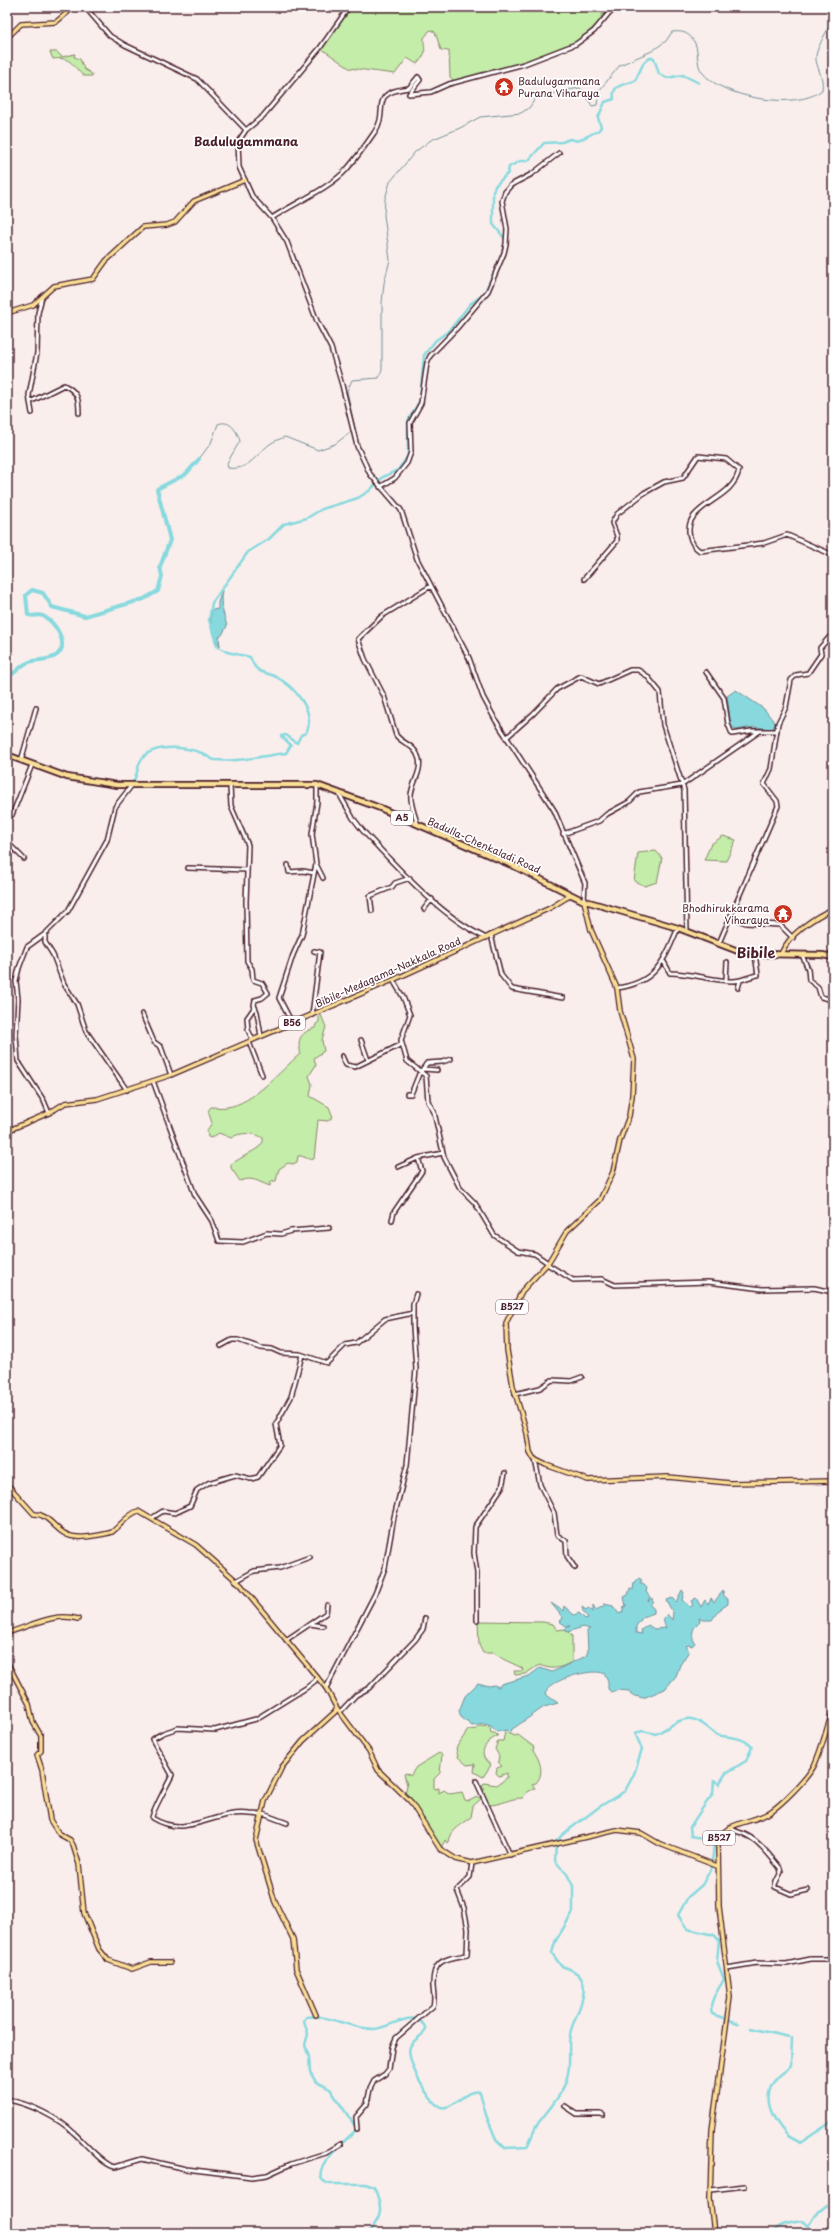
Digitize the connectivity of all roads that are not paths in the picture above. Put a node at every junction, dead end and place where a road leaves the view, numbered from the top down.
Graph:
1 (74, 7) edge
2 (85, 7) edge
3 (349, 7) edge
4 (619, 7) edge
5 (7, 38) edge
6 (246, 130) junction
7 (559, 153) dead end
8 (245, 180) junction
9 (272, 218) junction
10 (42, 296) junction
11 (7, 313) edge
12 (30, 402) junction
13 (32, 413) dead end
14 (79, 414) dead end
15 (380, 487) junction
16 (833, 555) edge
17 (584, 579) dead end
18 (431, 586) junction
19 (833, 633) edge
20 (706, 672) dead end
21 (36, 708) dead end
22 (760, 731) junction
23 (777, 731) junction
24 (506, 738) junction
25 (7, 755) edge
26 (21, 761) junction
27 (32, 765) junction
28 (132, 785) junction
29 (317, 785) junction
30 (682, 785) junction
31 (230, 786) junction
32 (337, 792) junction
33 (7, 817) edge
34 (419, 826) junction
35 (562, 834) junction
36 (7, 842) edge
37 (24, 858) dead end
38 (316, 864) junction
39 (288, 866) dead end
40 (188, 868) dead end
41 (247, 870) junction
42 (314, 873) junction
43 (323, 878) dead end
44 (410, 878) junction
45 (571, 896) junction
46 (432, 899) junction
47 (584, 901) junction
48 (424, 909) dead end
49 (833, 909) edge
50 (372, 911) dead end
51 (730, 917) junction
52 (678, 928) junction
53 (687, 932) junction
54 (44, 934) junction
55 (492, 935) junction
56 (486, 938) junction
57 (793, 938) junction
58 (719, 943) junction
59 (314, 950) dead end
60 (755, 954) junction
61 (781, 954) junction
62 (802, 955) junction
63 (833, 957) edge
64 (664, 962) junction
65 (727, 962) dead end
66 (393, 980) junction
67 (726, 980) junction
68 (740, 981) junction
69 (617, 988) junction
70 (738, 988) dead end
71 (564, 998) dead end
72 (833, 1000) edge
73 (254, 1008) junction
74 (142, 1014) dead end
75 (312, 1015) junction
76 (292, 1023) junction
77 (261, 1036) junction
78 (361, 1040) dead end
79 (251, 1041) junction
80 (402, 1044) junction
81 (342, 1056) dead end
82 (452, 1059) dead end
83 (368, 1060) junction
84 (437, 1070) dead end
85 (422, 1071) junction
86 (171, 1075) junction
87 (262, 1075) dead end
88 (153, 1081) junction
89 (127, 1091) junction
90 (407, 1094) dead end
91 (49, 1113) junction
92 (7, 1131) edge
93 (443, 1153) junction
94 (418, 1158) junction
95 (398, 1167) dead end
96 (392, 1220) dead end
97 (329, 1228) dead end
98 (548, 1263) junction
99 (833, 1292) edge
100 (416, 1294) dead end
101 (413, 1313) junction
102 (221, 1346) dead end
103 (302, 1355) junction
104 (582, 1377) dead end
105 (515, 1394) junction
106 (535, 1460) junction
107 (505, 1473) dead end
108 (832, 1481) edge
109 (7, 1484) edge
110 (152, 1518) junction
111 (310, 1557) dead end
112 (575, 1568) dead end
113 (236, 1581) junction
114 (327, 1604) dead end
115 (425, 1618) dead end
116 (78, 1619) dead end
117 (476, 1620) dead end
118 (310, 1624) junction
119 (323, 1626) dead end
120 (7, 1633) edge
121 (286, 1640) junction
122 (7, 1662) edge
123 (316, 1678) junction
124 (326, 1688) junction
125 (336, 1707) junction
126 (833, 1711) edge
127 (340, 1712) junction
128 (476, 1781) dead end
129 (262, 1815) junction
130 (286, 1823) dead end
131 (730, 1827) junction
132 (510, 1855) junction
133 (472, 1863) junction
134 (717, 1866) junction
135 (808, 1890) dead end
136 (833, 1959) edge
137 (170, 1962) dead end
138 (727, 1968) junction
139 (316, 2016) dead end
140 (7, 2100) edge
141 (565, 2106) dead end
142 (602, 2116) dead end
143 (357, 2129) dead end
144 (341, 2144) dead end
145 (745, 2186) dead end
146 (710, 2190) junction
147 (714, 2233) edge

1 - 5 main road
2 - 6 street
3 - 6 street
4 - 9 street
6 - 8 street
7 - 15 street
8 - 9 street
8 - 10 main road
9 - 15 street
10 - 11 main road
10 - 12 street
12 - 13 street
12 - 14 street
15 - 18 street
16 - 17 street
18 - 24 street
18 - 34 street
19 - 23 street
20 - 22 street
21 - 26 street
22 - 23 street
22 - 30 street
23 - 51 street
24 - 30 street
24 - 35 street
25 - 26 highway, Badulla-Chenkaladi Road / A5
26 - 27 highway, Badulla-Chenkaladi Road / A5
27 - 28 highway, Badulla-Chenkaladi Road / A5
27 - 33 street
28 - 31 highway, Badulla-Chenkaladi Road / A5
28 - 54 street
29 - 31 highway, Badulla-Chenkaladi Road / A5
29 - 32 highway, Badulla-Chenkaladi Road / A5
29 - 38 street
30 - 35 street
30 - 53 street
31 - 41 street
32 - 34 highway, Badulla-Chenkaladi Road / A5
32 - 44 street
34 - 45 highway, Badulla-Chenkaladi Road / A5
35 - 47 street
36 - 37 street
38 - 42 street
38 - 43 street
39 - 42 street
40 - 41 street
41 - 73 street
42 - 76 street
44 - 46 street
44 - 50 street
45 - 47 highway, Badulla-Chenkaladi Road / A5
45 - 55 main road, Bibile-Medagama-Nakkala Road / B56
46 - 48 street
46 - 56 street
47 - 52 highway, Badulla-Chenkaladi Road / A5
47 - 69 main road, B527
49 - 57 main road
51 - 57 street
51 - 58 street
52 - 53 highway, Badulla-Chenkaladi Road / A5
52 - 64 street
53 - 58 highway, Badulla-Chenkaladi Road / A5
54 - 89 street
54 - 91 street
55 - 56 main road, Bibile-Medagama-Nakkala Road / B56
55 - 71 street
56 - 66 main road, Bibile-Medagama-Nakkala Road / B56
57 - 61 main road
58 - 60 highway, Badulla-Chenkaladi Road / A5
59 - 75 street
60 - 61 highway, Badulla-Chenkaladi Road / A5
60 - 68 street
61 - 62 highway, Badulla-Chenkaladi Road / A5
62 - 63 highway, Badulla-Chenkaladi Road / A5
62 - 72 street
64 - 67 street
64 - 69 street
65 - 67 street
66 - 75 main road, Bibile-Medagama-Nakkala Road / B56
66 - 80 street
67 - 68 street
68 - 70 street
69 - 98 main road, B527
73 - 77 street
73 - 79 street
74 - 86 street
75 - 76 main road, Bibile-Medagama-Nakkala Road / B56
76 - 77 main road, Bibile-Medagama-Nakkala Road / B56
77 - 79 main road, Bibile-Medagama-Nakkala Road / B56
78 - 83 street
79 - 86 main road, Bibile-Medagama-Nakkala Road / B56
79 - 87 street
80 - 83 street
80 - 85 street
81 - 83 street
82 - 85 street
84 - 85 street
85 - 90 street
85 - 93 street
86 - 88 main road, Bibile-Medagama-Nakkala Road / B56
88 - 89 main road, Bibile-Medagama-Nakkala Road / B56
88 - 97 street
89 - 91 main road, Bibile-Medagama-Nakkala Road / B56
91 - 92 main road, Bibile-Medagama-Nakkala Road / B56
93 - 94 street
93 - 98 street
94 - 95 street
94 - 96 street
98 - 99 street
98 - 105 main road, B527
100 - 101 street
101 - 103 street
101 - 124 street
102 - 103 street
103 - 110 street
104 - 105 street
105 - 106 main road, B527
106 - 108 main road
106 - 112 street
107 - 117 street
109 - 110 main road
110 - 113 main road
111 - 113 street
113 - 121 main road
114 - 118 street
115 - 127 street
116 - 120 main road
118 - 119 street
118 - 121 street
121 - 123 main road
122 - 137 main road
123 - 124 main road
123 - 129 street
124 - 125 main road
125 - 127 main road
125 - 129 main road
126 - 131 main road, B527
127 - 133 main road
128 - 132 street
129 - 130 street
129 - 139 main road
131 - 134 main road, B527
131 - 135 street
132 - 133 main road
132 - 134 main road
133 - 143 street
134 - 138 main road, B527
136 - 138 street
138 - 146 main road, B527
140 - 144 street
141 - 142 street
145 - 146 street
146 - 147 main road, B527

